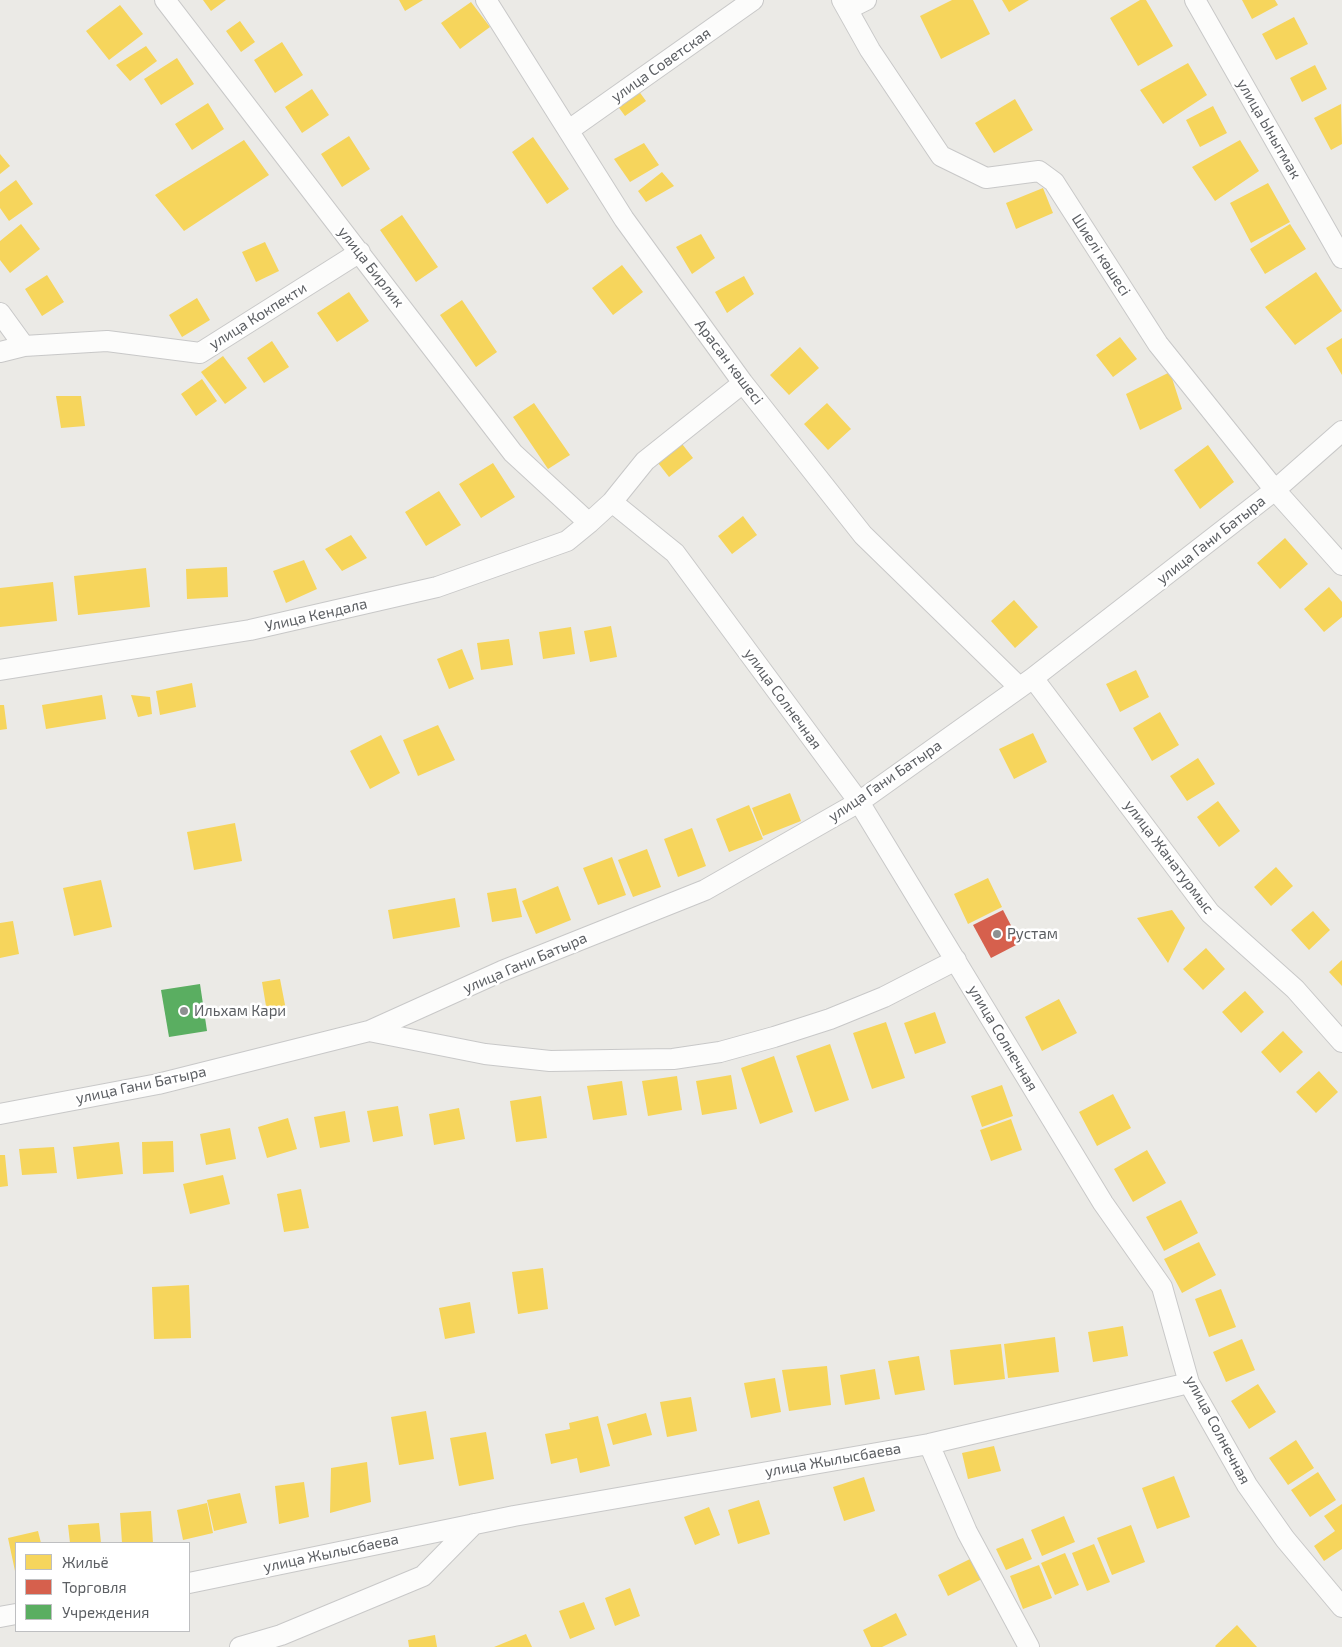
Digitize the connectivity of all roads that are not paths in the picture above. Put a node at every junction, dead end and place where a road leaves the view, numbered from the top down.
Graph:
1 (165, 0) edge
2 (486, 0) edge
3 (753, 0) edge
4 (866, 0) edge
5 (1195, 0) edge
6 (845, 4) edge
7 (569, 130) junction
8 (360, 252) junction
9 (1342, 258) edge
10 (0, 313) edge
11 (24, 346) junction
12 (0, 352) edge
13 (743, 383) junction
14 (1342, 431) edge
15 (1275, 490) junction
16 (612, 502) junction
17 (589, 523) junction
18 (1342, 565) edge
19 (0, 670) edge
20 (1026, 683) junction
21 (859, 802) junction
22 (956, 960) junction
23 (369, 1031) junction
24 (1342, 1042) edge
25 (0, 1114) edge
26 (1189, 1383) junction
27 (929, 1444) junction
28 (474, 1524) junction
29 (190, 1582) edge
30 (1342, 1607) edge
31 (15, 1614) edge
32 (0, 1617) edge
33 (240, 1647) edge
34 (1029, 1647) edge

1 - 8 street, улица Бирлик
2 - 7 street, Арасан көшесі
3 - 7 street, улица Советская
4 - 6 street
5 - 9 street, улица Ынытмак
6 - 15 street, Шиелі көшесі
7 - 13 street, Арасан көшесі
8 - 11 street, улица Кокпекти
8 - 17 street, улица Бирлик
10 - 11 street
11 - 12 street, улица Кокпекти
13 - 16 street, Улица Кендала
13 - 20 street, Арасан көшесі
14 - 15 street, улица Гани Батыра
15 - 18 street, Шиелі көшесі
15 - 20 street, улица Гани Батыра
16 - 17 street, Улица Кендала
16 - 21 street, улица Солнечная
17 - 19 street, Улица Кендала
20 - 21 street, улица Гани Батыра
20 - 24 street, улица Жанатурмыс
21 - 22 street, улица Солнечная
21 - 23 street, улица Гани Батыра
22 - 23 street, улица Гани Батыра
22 - 26 street, улица Солнечная
23 - 25 street, улица Гани Батыра
26 - 27 street, улица Жылысбаева
26 - 30 street, улица Солнечная
27 - 28 street, улица Жылысбаева
27 - 34 street
28 - 29 street, улица Жылысбаева
28 - 33 street
31 - 32 street

